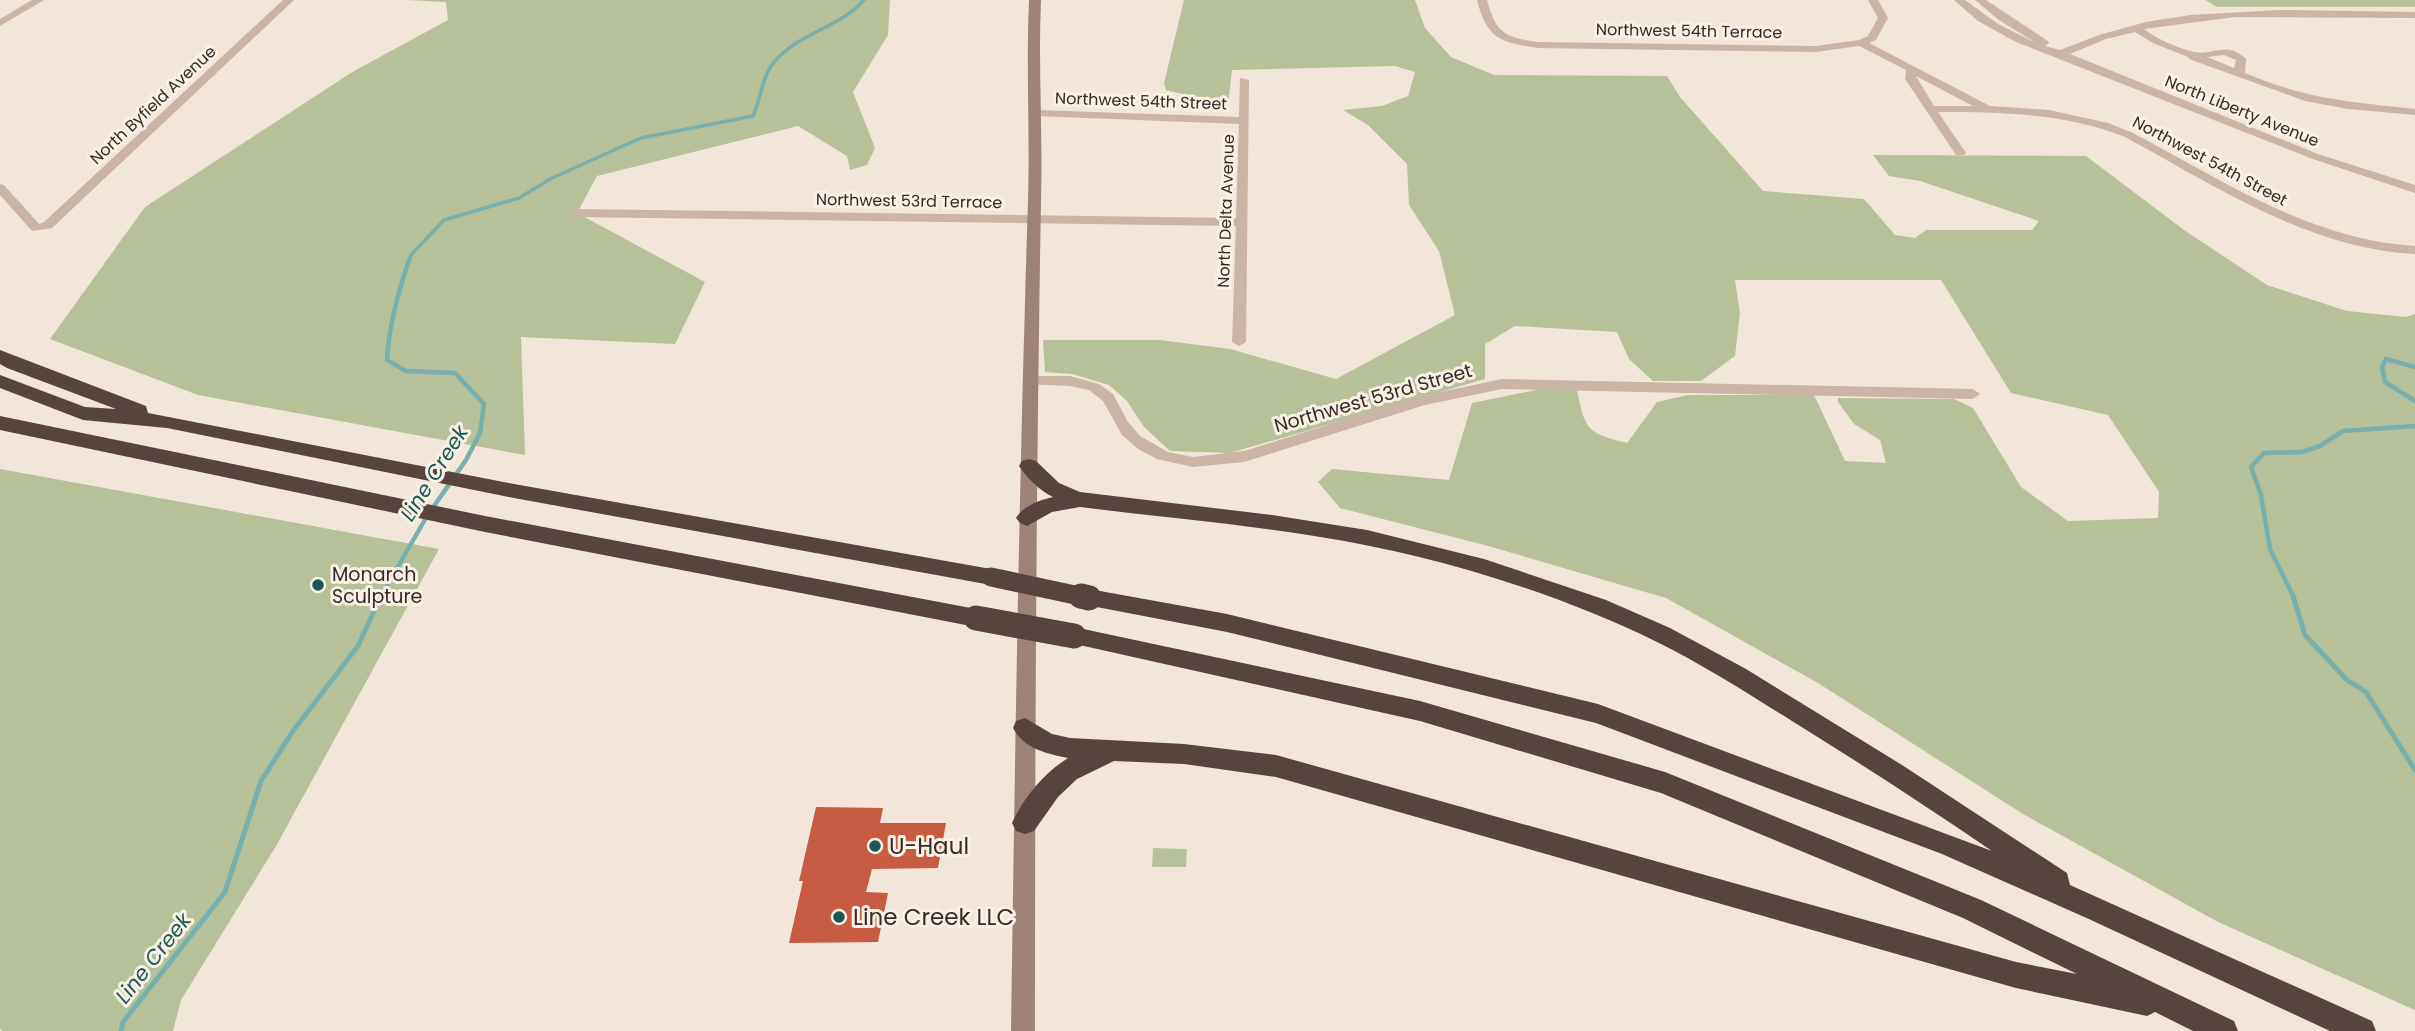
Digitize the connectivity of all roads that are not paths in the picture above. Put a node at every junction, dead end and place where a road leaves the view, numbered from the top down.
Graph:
1 (39, 0) edge
2 (289, 0) edge
3 (1035, 0) edge
4 (1482, 0) edge
5 (1873, 0) edge
6 (1959, 0) edge
7 (1980, 0) edge
8 (2415, 15) edge
9 (0, 23) edge
10 (2137, 28) junction
11 (1861, 43) junction
12 (2061, 54) junction
13 (2193, 57) junction
14 (1911, 70) junction
15 (2239, 74) junction
16 (1244, 80) dead end
17 (1931, 108) junction
18 (1988, 109) junction
19 (2415, 112) edge
20 (1036, 113) junction
21 (1245, 121) junction
22 (1960, 153) dead end
23 (0, 188) edge
24 (2415, 189) edge
25 (576, 213) dead end
26 (1034, 218) junction
27 (1242, 222) junction
28 (2415, 250) edge
29 (1240, 342) dead end
30 (0, 356) edge
31 (0, 381) edge
32 (1031, 381) junction
33 (1973, 394) dead end
34 (167, 421) junction
35 (0, 423) edge
36 (1028, 466) junction
37 (1080, 499) junction
38 (1027, 518) junction
39 (1025, 728) junction
40 (1114, 752) junction
41 (1025, 823) junction
42 (2101, 911) junction
43 (2177, 1008) junction
44 (1023, 1031) edge
45 (2224, 1031) edge
46 (2362, 1031) edge

1 - 9 street
2 - 23 street, North Byfield Avenue
3 - 20 main road
4 - 11 street, Northwest 54th Terrace
5 - 11 street
6 - 12 street, North Liberty Avenue
7 - 12 street, North Liberty Avenue
8 - 10 street
10 - 12 street
10 - 13 street
11 - 14 street, Northwest 54th Street
12 - 24 street, North Liberty Avenue
13 - 15 street
13 - 15 street
14 - 17 street
14 - 18 street, Northwest 54th Street
15 - 19 street
16 - 21 street, North Delta Avenue
17 - 18 street, Northwest 54th Street
17 - 22 street
18 - 28 street, Northwest 54th Street
20 - 21 street, Northwest 54th Street
20 - 26 main road
21 - 27 street, North Delta Avenue
25 - 26 street, Northwest 53rd Terrace
26 - 27 street, Northwest 53rd Terrace
26 - 32 main road
27 - 29 street, North Delta Avenue
30 - 34 highway
31 - 34 highway
32 - 33 street, Northwest 53rd Street
32 - 36 main road
34 - 42 highway, bridge
35 - 43 highway, bridge
36 - 37 highway
36 - 38 main road
37 - 38 highway
37 - 42 highway
38 - 39 main road
39 - 40 highway
39 - 41 main road
40 - 41 highway
40 - 43 highway
41 - 44 main road
42 - 46 highway
43 - 45 highway

